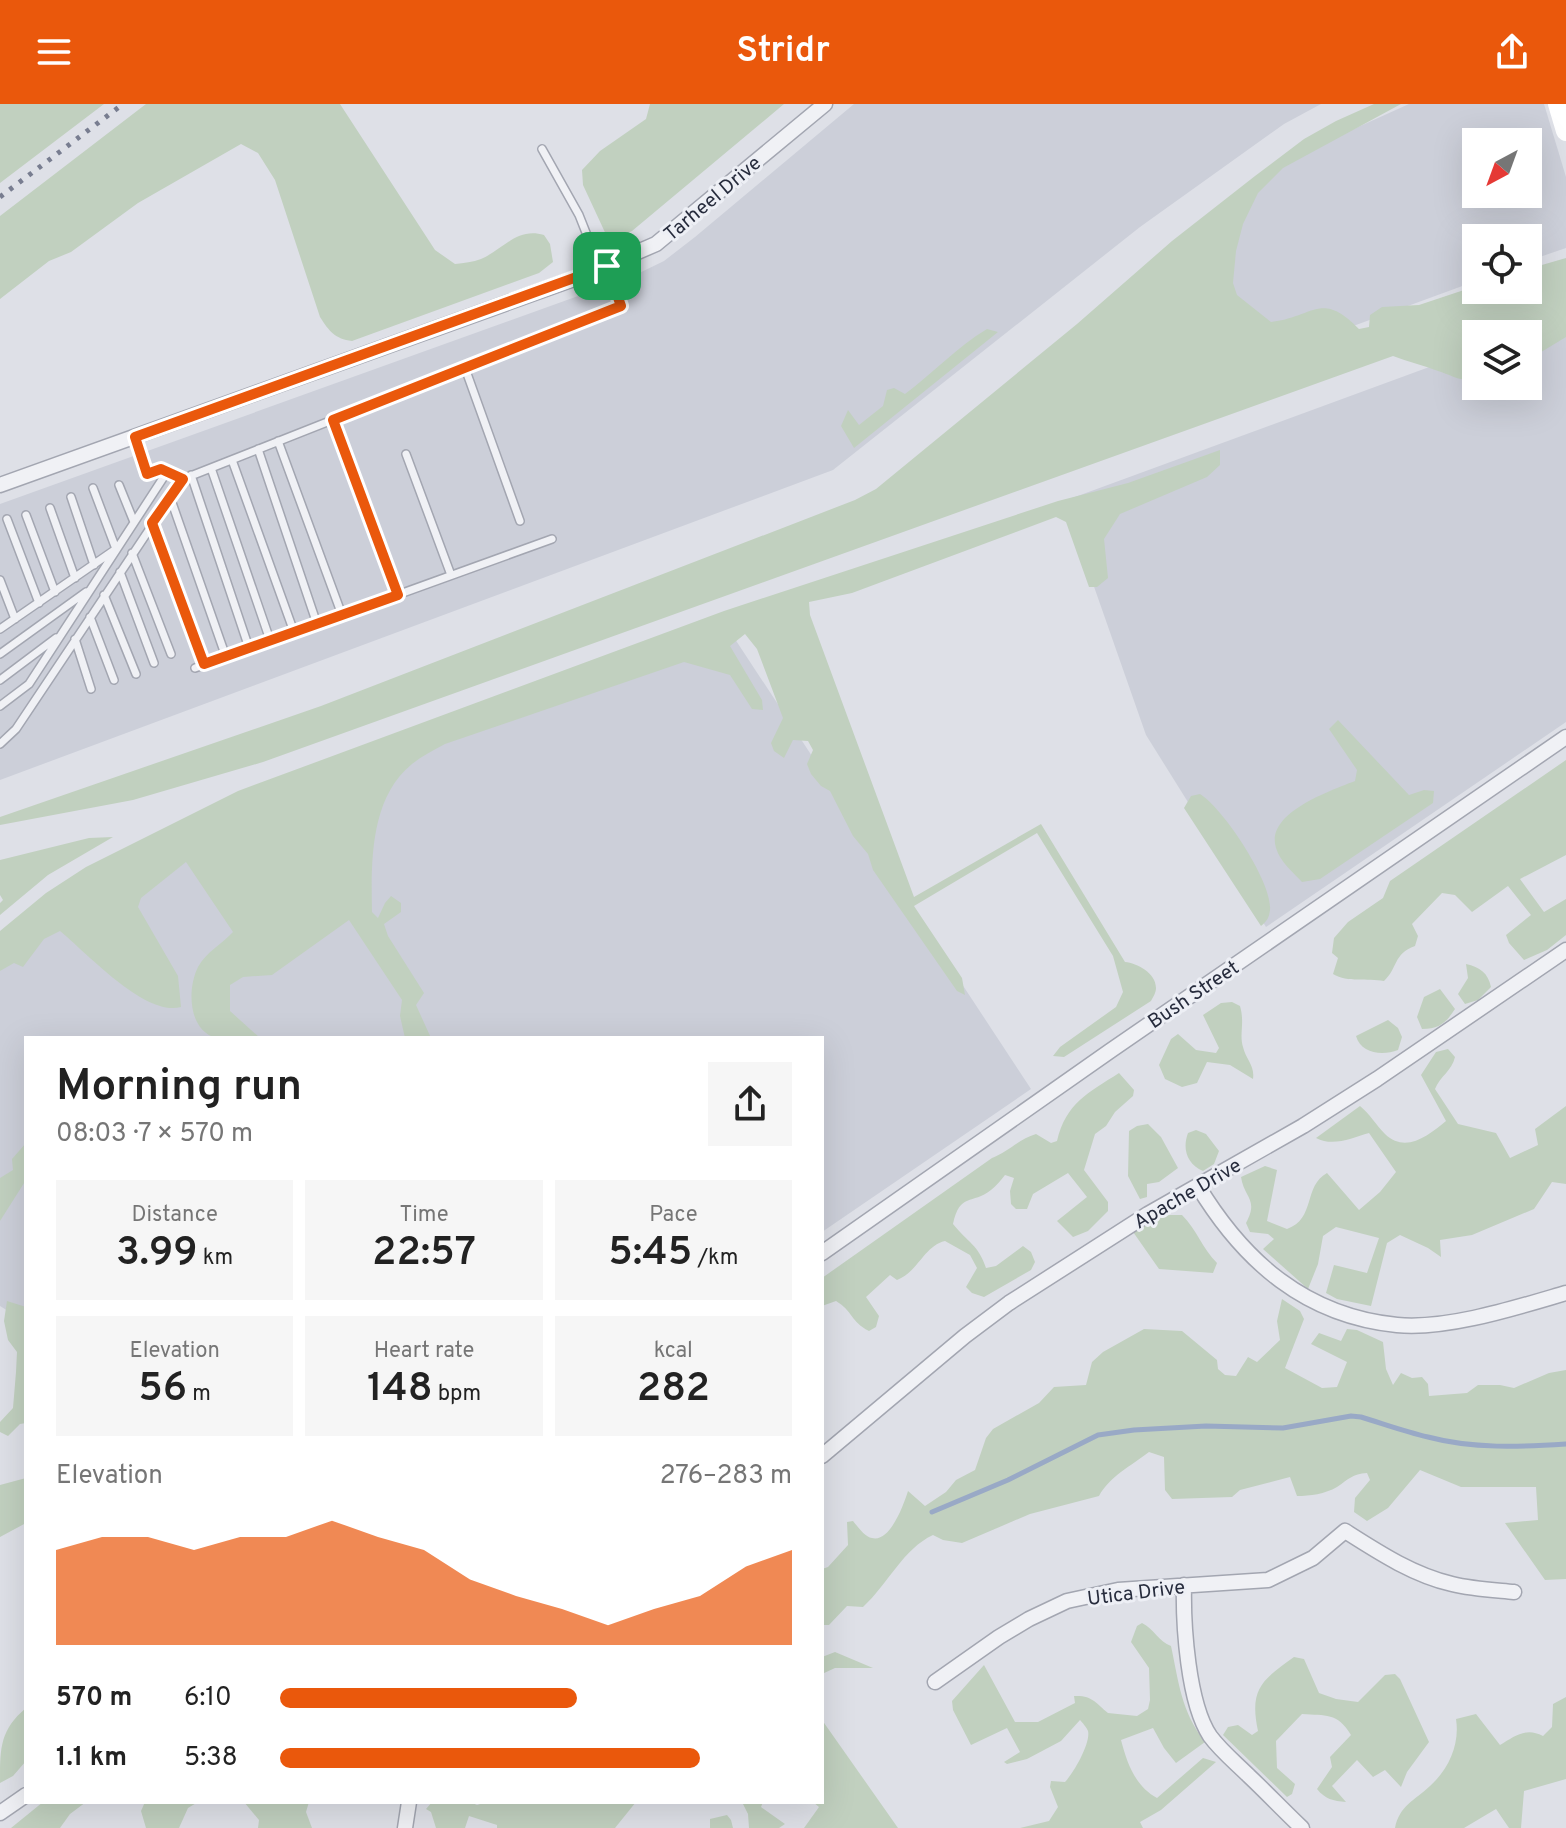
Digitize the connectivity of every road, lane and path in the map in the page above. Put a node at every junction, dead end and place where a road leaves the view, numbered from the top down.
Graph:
1 (825, 104) edge
2 (1558, 104) edge
3 (1566, 131) edge
4 (542, 149) dead end
5 (603, 267) junction
6 (465, 368) junction
7 (333, 420) junction
8 (135, 437) junction
9 (278, 441) junction
10 (258, 449) junction
11 (406, 454) dead end
12 (232, 460) junction
13 (211, 468) junction
14 (167, 472) junction
15 (187, 477) junction
16 (0, 485) edge
17 (119, 485) dead end
18 (93, 488) dead end
19 (71, 497) dead end
20 (170, 497) junction
21 (50, 508) dead end
22 (26, 515) dead end
23 (7, 519) dead end
24 (520, 521) dead end
25 (134, 522) junction
26 (152, 523) junction
27 (552, 539) dead end
28 (116, 549) junction
29 (132, 553) junction
30 (94, 565) junction
31 (120, 572) junction
32 (451, 575) junction
33 (75, 578) junction
34 (0, 580) edge
35 (91, 589) junction
36 (55, 592) junction
37 (104, 595) junction
38 (398, 595) junction
39 (39, 603) junction
40 (342, 615) junction
41 (90, 617) junction
42 (15, 619) junction
43 (317, 624) junction
44 (0, 629) edge
45 (294, 632) junction
46 (62, 633) junction
47 (75, 639) junction
48 (270, 640) junction
49 (249, 648) junction
50 (0, 654) edge
51 (171, 654) dead end
52 (226, 657) junction
53 (154, 663) dead end
54 (204, 664) junction
55 (195, 668) dead end
56 (136, 674) dead end
57 (0, 680) edge
58 (114, 680) dead end
59 (91, 689) dead end
60 (0, 706) edge
61 (1566, 737) edge
62 (0, 744) edge
63 (1566, 950) edge
64 (1198, 1186) junction
65 (824, 1252) edge
66 (1566, 1293) edge
67 (824, 1454) edge
68 (1184, 1585) junction
69 (1514, 1592) dead end
70 (935, 1682) dead end
71 (24, 1796) edge
72 (409, 1804) edge
73 (0, 1813) edge
74 (405, 1828) edge
75 (1302, 1828) edge

1 - 5 street, Tarheel Drive
2 - 3 street
4 - 5 lane
5 - 6 lane
5 - 8 street, Tarheel Drive
6 - 7 lane
6 - 24 lane
7 - 9 lane
7 - 38 lane
8 - 14 lane
8 - 16 street, Tarheel Drive
9 - 10 lane
9 - 40 lane
10 - 12 lane
10 - 43 lane
11 - 32 lane
12 - 13 lane
12 - 45 lane
13 - 15 lane
13 - 48 lane
14 - 15 lane
14 - 25 lane
15 - 20 lane
15 - 49 lane
17 - 25 lane
18 - 28 lane
19 - 30 lane
20 - 26 lane
20 - 52 lane
21 - 33 lane
22 - 36 lane
23 - 39 lane
25 - 28 lane
26 - 29 lane
26 - 54 lane
27 - 32 lane
28 - 30 lane
28 - 35 lane
29 - 31 lane
29 - 51 lane
30 - 33 lane
31 - 37 lane
31 - 53 lane
32 - 38 lane
33 - 36 lane
34 - 42 lane
35 - 46 lane
35 - 50 lane
36 - 39 lane
37 - 41 lane
37 - 56 lane
38 - 40 lane
39 - 42 lane
40 - 43 lane
41 - 47 lane
41 - 58 lane
42 - 44 lane
43 - 45 lane
45 - 48 lane
46 - 57 lane
46 - 60 lane
47 - 59 lane
47 - 62 lane
48 - 49 lane
49 - 52 lane
52 - 54 lane
54 - 55 lane
61 - 65 street, Bush Street
63 - 64 street, Apache Drive
64 - 66 street
64 - 67 street, Apache Drive
68 - 69 street, Utica Drive
68 - 70 street, Utica Drive
68 - 75 street
71 - 73 street
72 - 74 street

